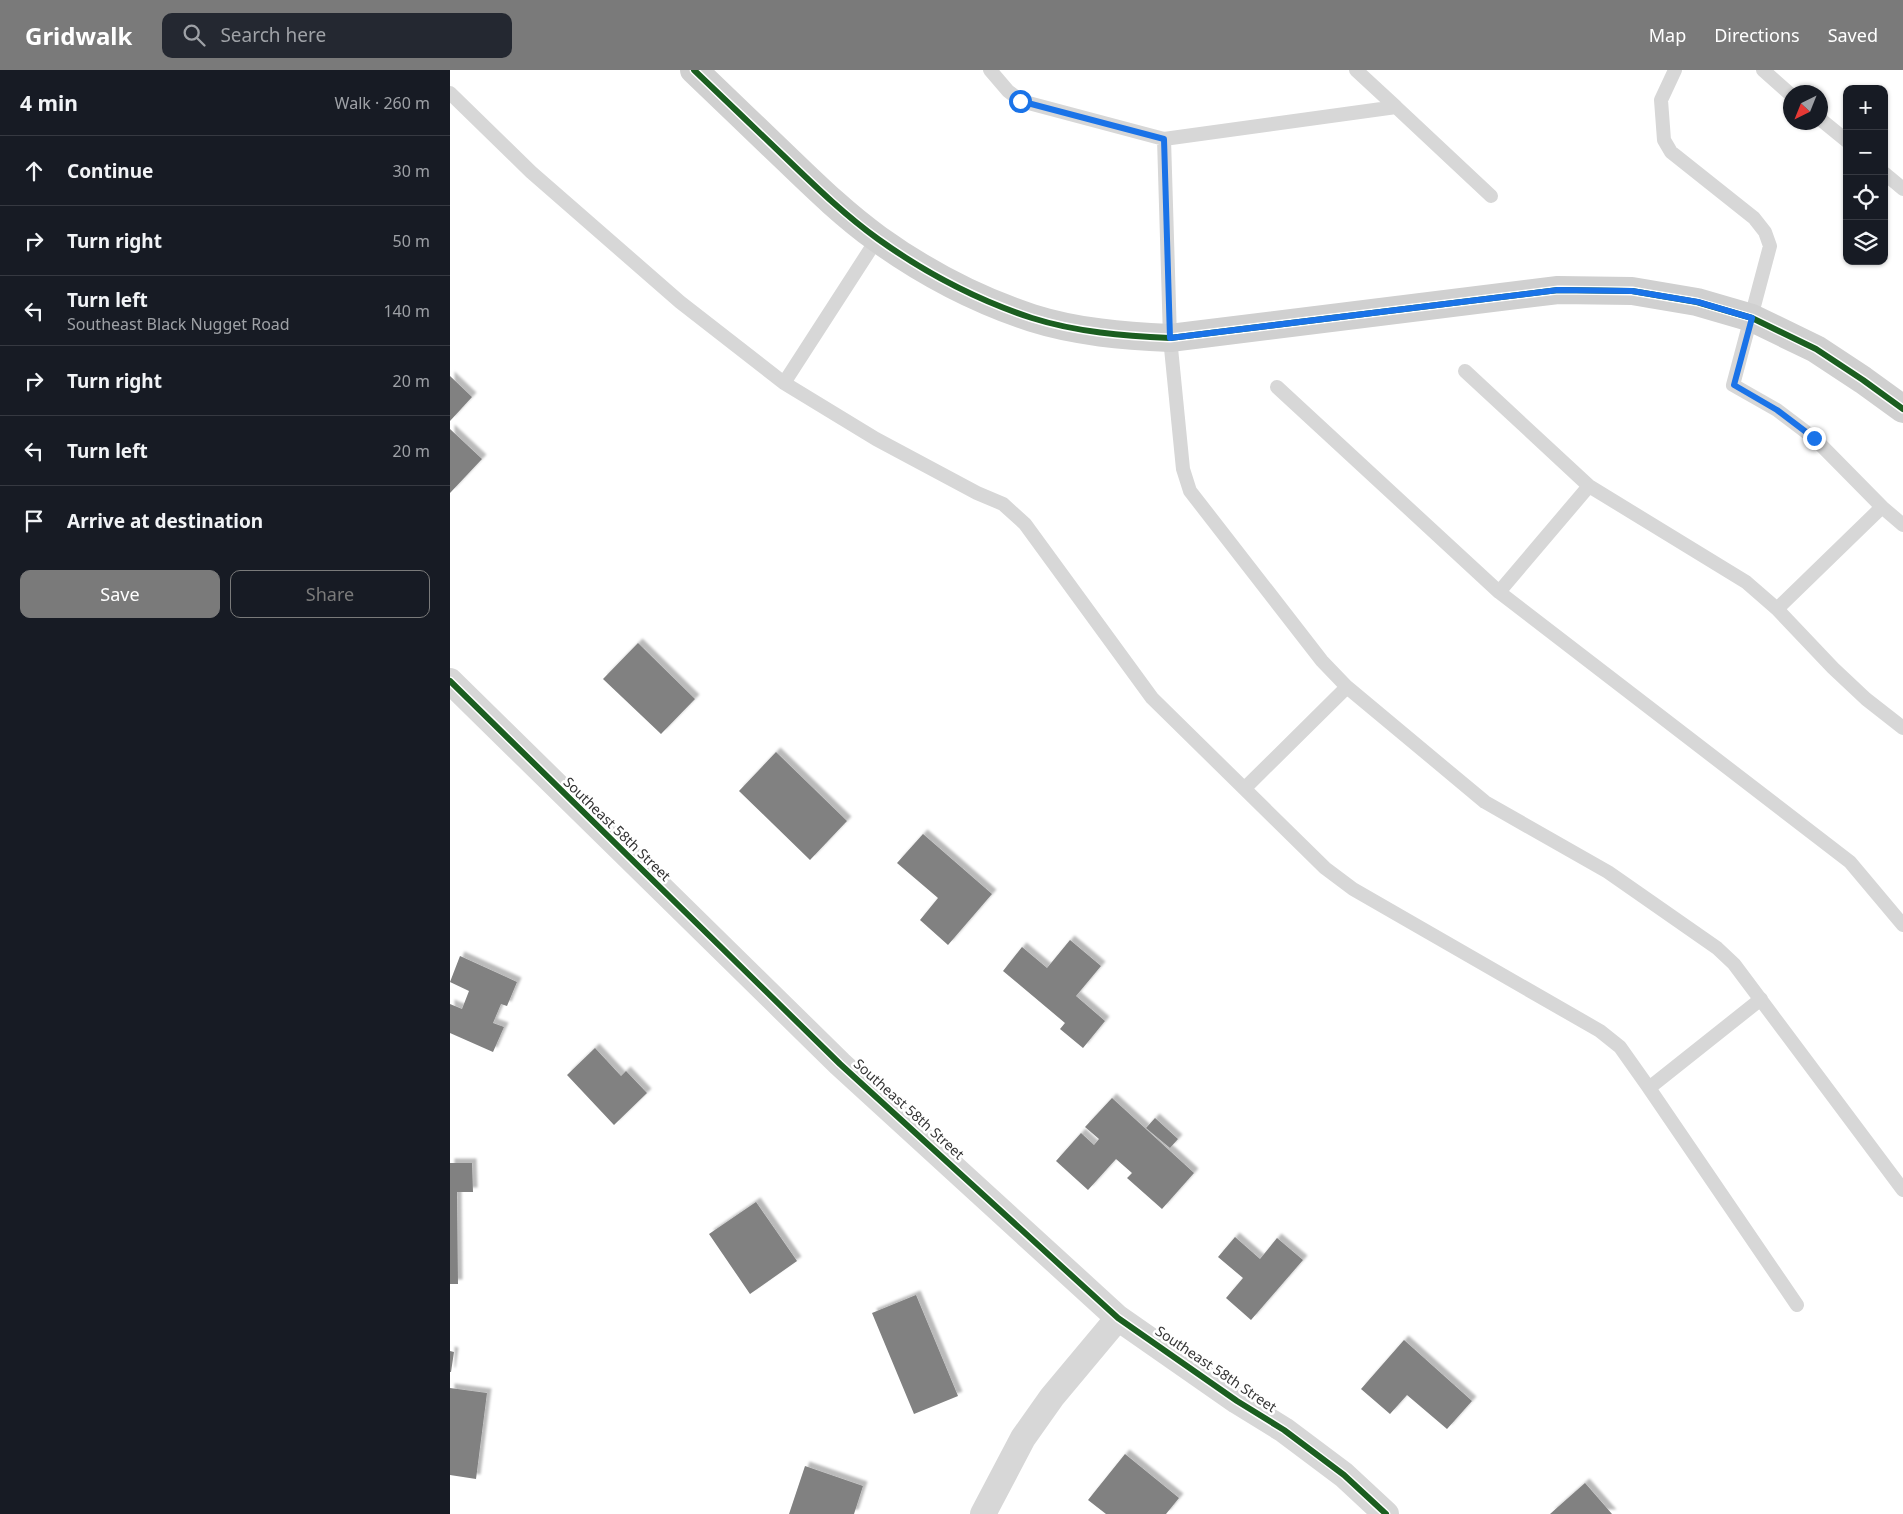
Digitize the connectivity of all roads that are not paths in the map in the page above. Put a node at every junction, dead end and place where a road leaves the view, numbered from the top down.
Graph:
1 (694, 70) edge
2 (990, 70) edge
3 (1356, 70) edge
4 (1675, 70) edge
5 (1763, 70) edge
6 (1783, 88) edge
7 (450, 93) edge
8 (1396, 107) junction
9 (1828, 126) edge
10 (1164, 139) junction
11 (1843, 139) edge
12 (1885, 175) edge
13 (1903, 189) edge
14 (1491, 196) dead end
15 (877, 239) junction
16 (1752, 318) junction
17 (1170, 338) junction
18 (1465, 371) dead end
19 (784, 383) junction
20 (1278, 387) dead end
21 (1903, 409) edge
22 (1589, 486) junction
23 (1882, 507) junction
24 (1903, 525) edge
25 (1499, 592) junction
26 (1777, 609) junction
27 (450, 681) edge
28 (1347, 688) junction
29 (1903, 728) edge
30 (1245, 788) junction
31 (1903, 925) edge
32 (1761, 999) junction
33 (1649, 1088) junction
34 (1903, 1190) edge
35 (1797, 1305) dead end
36 (1118, 1318) junction
37 (983, 1514) edge
38 (1386, 1514) edge

1 - 15 street
2 - 10 lane
3 - 8 lane
4 - 16 lane
5 - 6 lane
7 - 19 lane
8 - 10 lane
8 - 14 lane
9 - 11 lane
10 - 17 lane
12 - 13 lane
15 - 17 street
15 - 19 lane
16 - 17 street
16 - 21 street
16 - 23 lane
17 - 28 lane
18 - 22 lane
19 - 30 lane
20 - 25 lane
22 - 25 lane
22 - 26 lane
23 - 24 lane
23 - 26 lane
25 - 31 lane
26 - 29 lane
27 - 36 street, Southeast 58th Street
28 - 30 lane
28 - 32 lane
30 - 33 lane
32 - 33 lane
32 - 34 lane
33 - 35 lane
36 - 37 street
36 - 38 street, Southeast 58th Street

